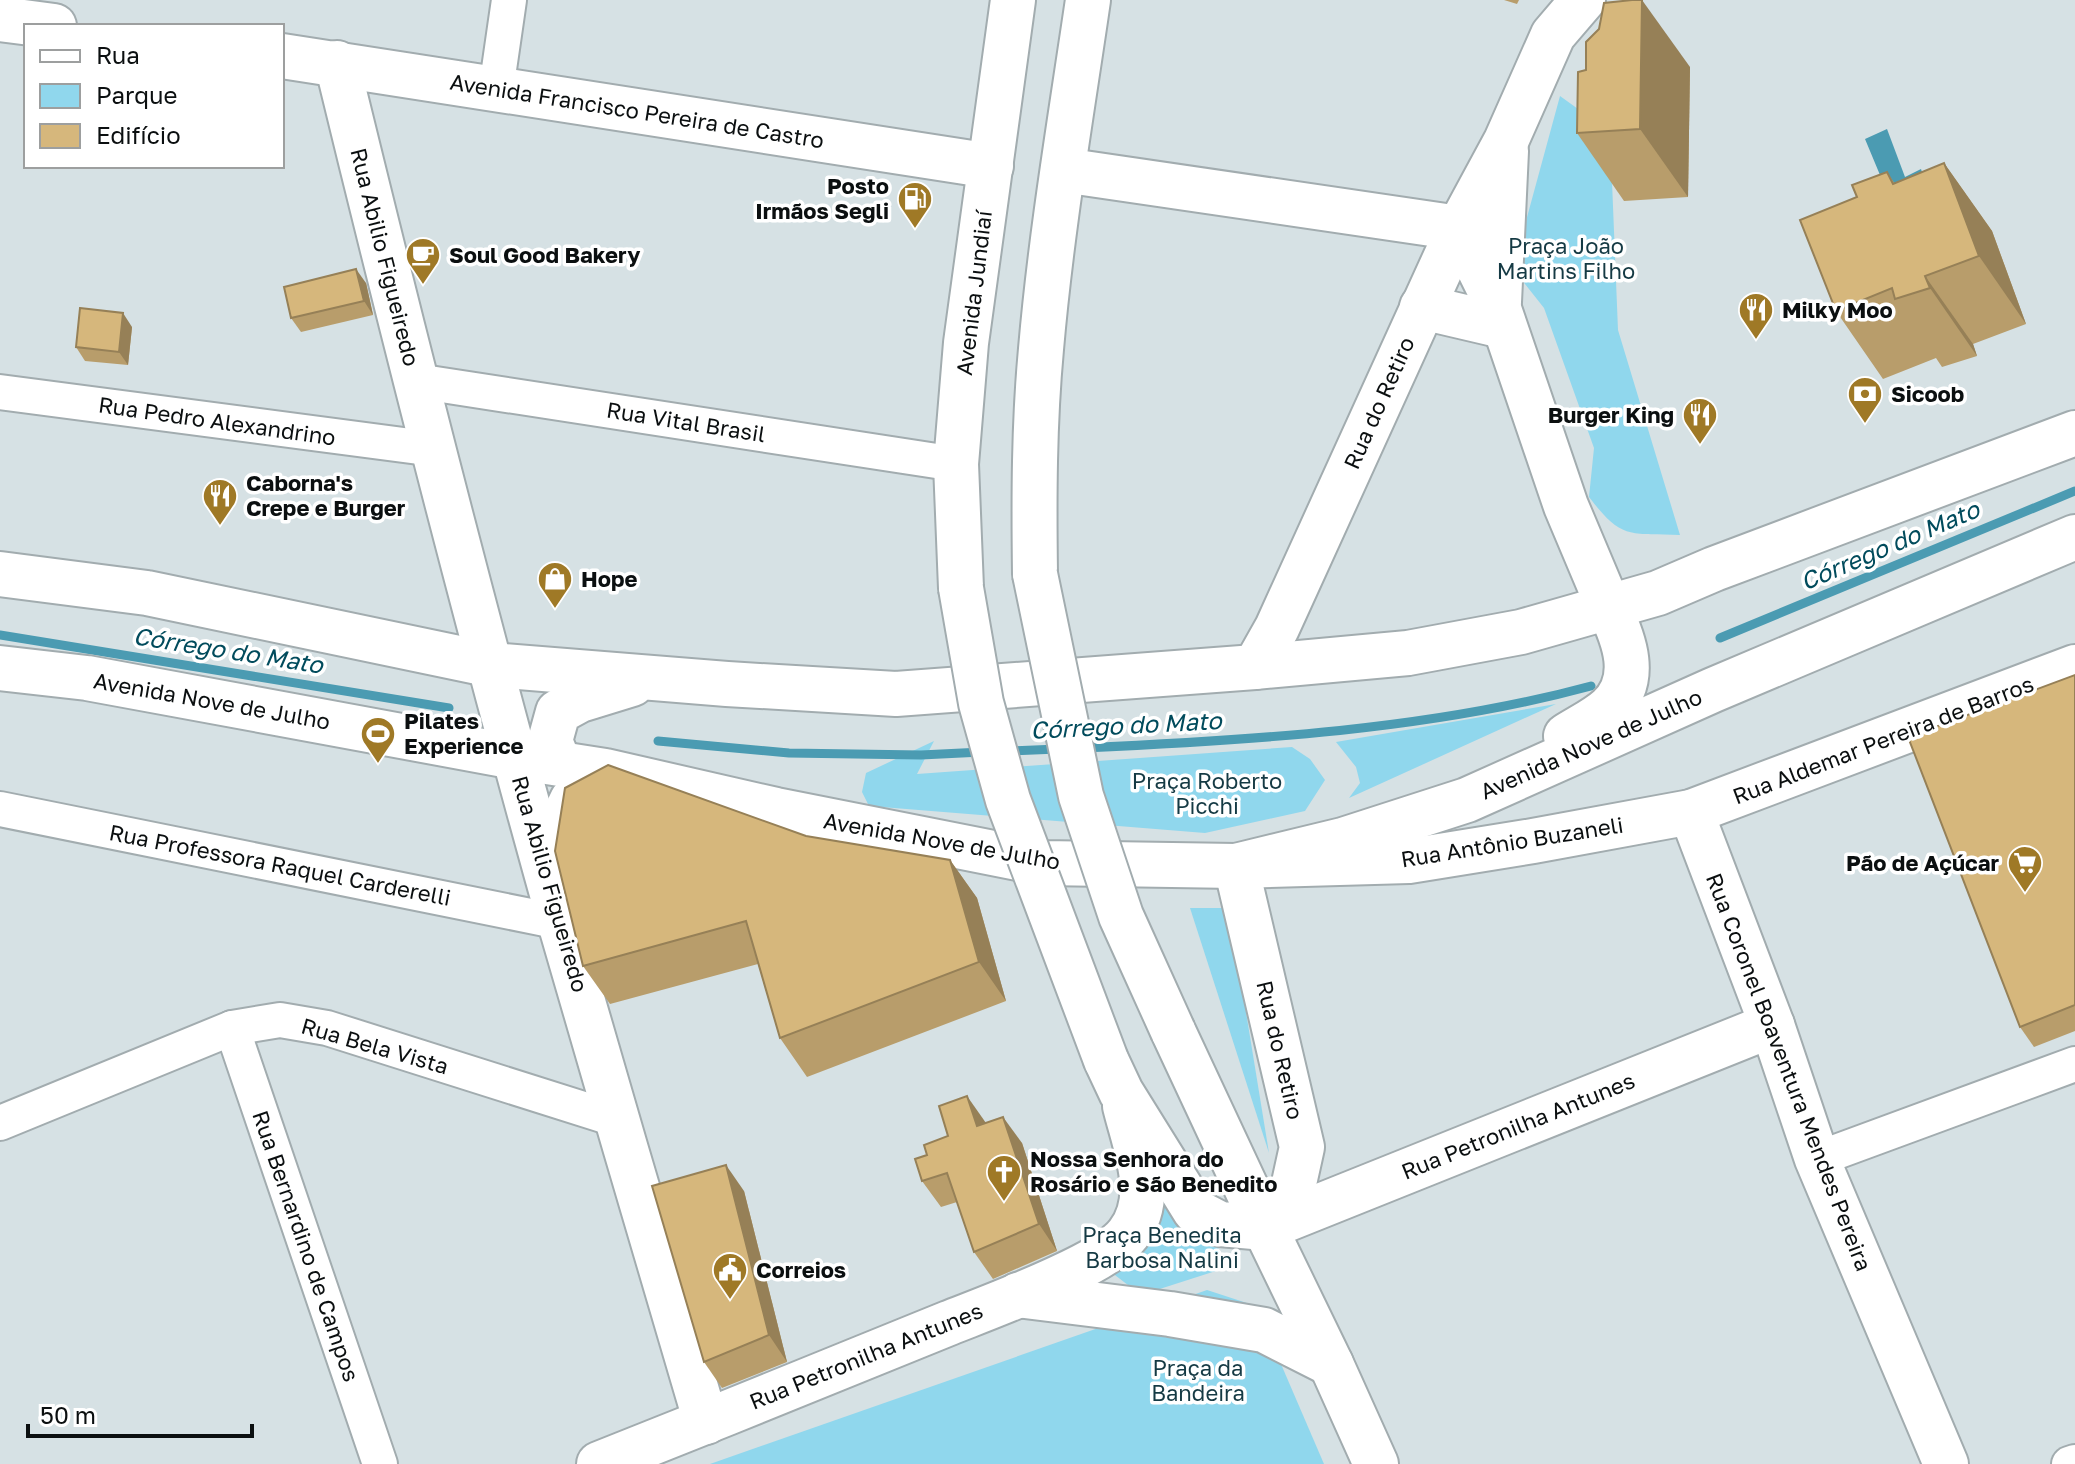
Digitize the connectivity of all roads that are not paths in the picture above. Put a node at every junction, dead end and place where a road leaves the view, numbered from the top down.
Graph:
1 (509, 0) edge
2 (1013, 0) edge
3 (1088, 0) edge
4 (1583, 0) edge
5 (1561, 18) edge
6 (0, 19) edge
7 (39, 24) edge
8 (284, 56) edge
9 (337, 63) junction
10 (496, 90) junction
11 (1506, 141) junction
12 (991, 166) junction
13 (1063, 170) junction
14 (1459, 228) junction
15 (1422, 307) junction
16 (1501, 318) junction
17 (416, 381) junction
18 (0, 392) edge
19 (2075, 433) edge
20 (434, 449) junction
21 (956, 464) junction
22 (2075, 537) edge
23 (0, 574) edge
24 (1609, 608) junction
25 (492, 665) junction
26 (1255, 667) junction
27 (2075, 667) edge
28 (0, 668) edge
29 (654, 678) junction
30 (515, 757) junction
31 (559, 763) junction
32 (605, 771) junction
33 (1467, 800) junction
34 (0, 809) edge
35 (1691, 812) junction
36 (1236, 866) junction
37 (559, 917) junction
38 (1772, 1025) junction
39 (232, 1028) junction
40 (2075, 1064) edge
41 (1114, 1076) junction
42 (618, 1120) junction
43 (0, 1123) edge
44 (1817, 1159) junction
45 (1265, 1228) junction
46 (1018, 1295) junction
47 (1331, 1364) junction
48 (706, 1422) junction
49 (617, 1461) edge
50 (2075, 1462) edge
51 (380, 1464) edge
52 (1376, 1464) edge
53 (1946, 1464) edge
54 (2069, 1464) edge

1 - 10 street
2 - 12 main road, Avenida Jundiaí
3 - 13 main road
4 - 5 main road, Rua do Retiro
5 - 11 main road, Rua do Retiro
6 - 7 main road
8 - 9 main road, Avenida Francisco Pereira de Castro
9 - 10 main road, Avenida Francisco Pereira de Castro
9 - 17 main road, Rua Abilio Figueiredo
10 - 12 main road, Avenida Francisco Pereira de Castro
11 - 14 main road, Rua do Retiro
11 - 16 main road, Rua do Retiro
12 - 21 main road, Avenida Jundiaí
13 - 14 main road
13 - 45 main road, bridge
14 - 15 main road, Rua do Retiro
14 - 16 main road
15 - 16 main road
15 - 26 main road, Rua do Retiro
16 - 24 main road
17 - 20 main road, Rua Abilio Figueiredo
17 - 21 street, Rua Vital Brasil
18 - 20 street, Rua Pedro Alexandrino
19 - 24 main road
20 - 25 main road, Rua Abilio Figueiredo
21 - 41 main road, Avenida Jundiaí, bridge
22 - 33 main road, Avenida Nove de Julho
23 - 25 main road
24 - 26 main road
24 - 33 main road
25 - 29 main road
25 - 30 main road, Rua Abilio Figueiredo
26 - 29 main road
27 - 35 main road, Rua Aldemar Pereira de Barros
28 - 30 main road, Avenida Nove de Julho
29 - 31 main road
30 - 31 main road, Avenida Nove de Julho
30 - 37 main road, Rua Abilio Figueiredo
31 - 32 main road, Avenida Nove de Julho
32 - 36 main road, Avenida Nove de Julho
32 - 37 main road
33 - 36 main road, Avenida Nove de Julho
34 - 37 street, Rua Professora Raquel Carderelli
35 - 36 main road, Rua Antônio Buzaneli
35 - 38 main road, Rua Coronel Boaventura Mendes Pereira
36 - 45 main road, Rua do Retiro
37 - 42 main road, Rua Abilio Figueiredo
38 - 44 main road, Rua Coronel Boaventura Mendes Pereira
38 - 45 main road, Rua Petronilha Antunes
39 - 42 street, Rua Bela Vista
39 - 43 street, Rua Bela Vista
39 - 51 street, Rua Bernardino de Campos
40 - 44 street
41 - 45 main road
41 - 46 main road, Rua Petronilha Antunes
42 - 48 main road, Rua Abilio Figueiredo
44 - 53 main road, Rua Coronel Boaventura Mendes Pereira
45 - 47 main road
46 - 47 main road
46 - 48 main road, Rua Petronilha Antunes
47 - 52 main road
48 - 49 main road, Rua Petronilha Antunes
50 - 54 street

